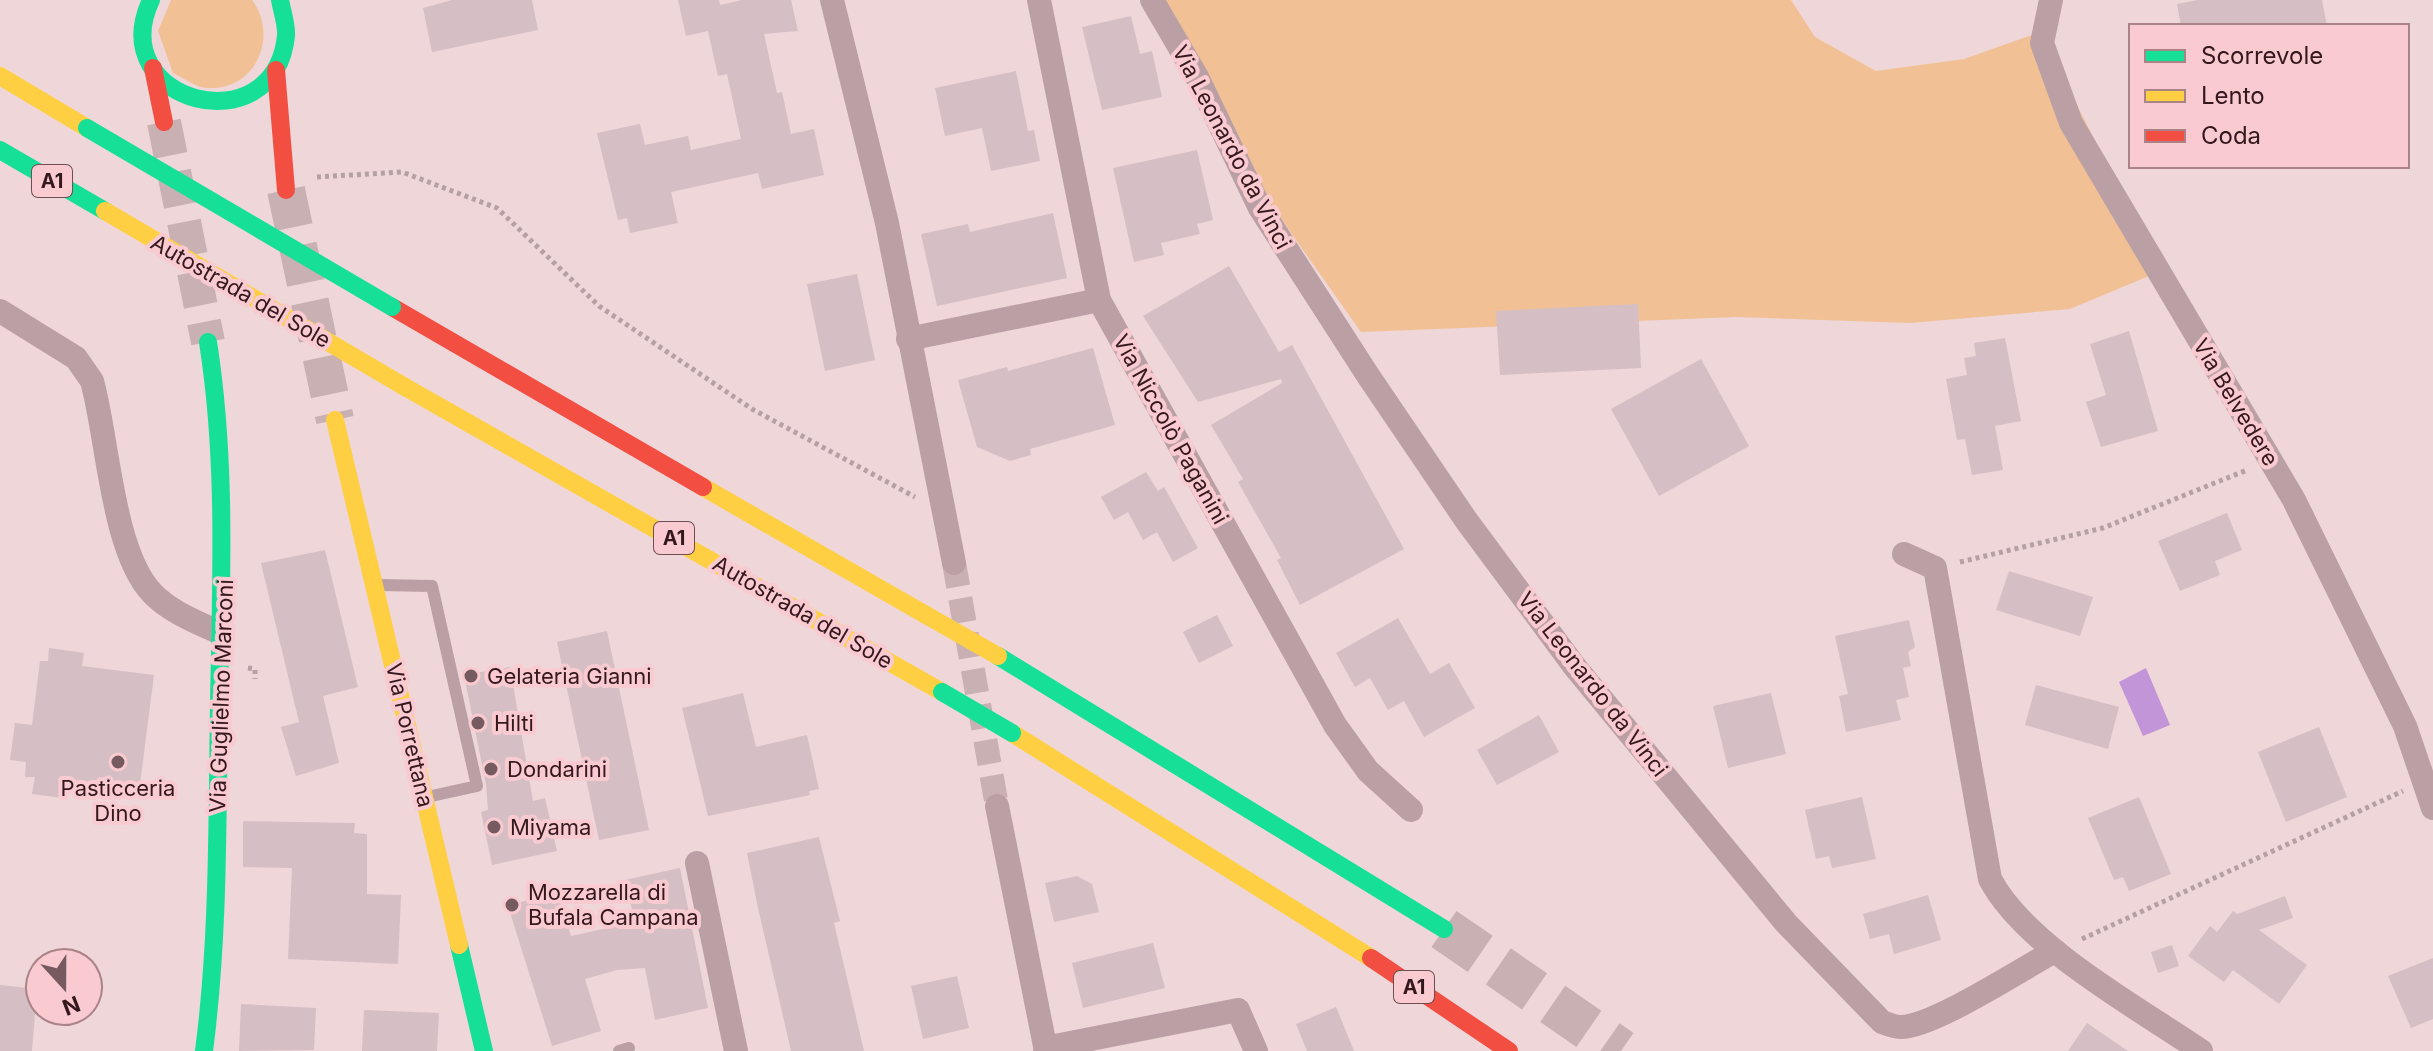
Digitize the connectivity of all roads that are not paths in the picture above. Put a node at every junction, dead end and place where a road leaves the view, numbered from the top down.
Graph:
1 (151, 0) edge
2 (280, 0) edge
3 (832, 0) edge
4 (1039, 0) edge
5 (1152, 0) edge
6 (2051, 0) edge
7 (153, 68) junction
8 (276, 70) junction
9 (0, 76) edge
10 (213, 103) junction
11 (238, 117) dead end
12 (261, 138) dead end
13 (0, 150) edge
14 (1099, 300) junction
15 (0, 311) edge
16 (908, 339) junction
17 (208, 342) tunnel mouth
18 (335, 420) tunnel mouth
19 (1904, 554) dead end
20 (954, 563) tunnel mouth
21 (374, 585) junction
22 (220, 633) junction
23 (424, 798) junction
24 (997, 806) tunnel mouth
25 (2433, 808) edge
26 (1411, 810) dead end
27 (697, 863) dead end
28 (1444, 929) tunnel mouth
29 (2055, 951) junction
30 (1045, 1050) edge
31 (204, 1051) edge
32 (484, 1051) edge
33 (736, 1051) edge
34 (1256, 1051) edge
35 (1509, 1051) edge
36 (2201, 1051) edge

1 - 7 main road
2 - 8 main road
3 - 16 street
4 - 14 street, Via Niccolò Paganini
5 - 29 street, Via Leonardo da Vinci
6 - 25 street, Via Belvedere
7 - 10 main road
7 - 10 main road
8 - 10 main road
8 - 12 main road
9 - 28 main road, bridge
10 - 11 main road
13 - 35 main road, Autostrada del Sole / A1, bridge
14 - 16 street
14 - 26 street, Via Niccolò Paganini
15 - 22 street
16 - 20 street
17 - 22 main road, Via Guglielmo Marconi
18 - 21 main road, Via Porrettana
19 - 29 street
21 - 23 main road, Via Porrettana
21 - 23 lane
22 - 31 main road, Via Guglielmo Marconi
23 - 32 main road, Via Porrettana
24 - 30 street
27 - 33 street
29 - 36 street
30 - 34 street

